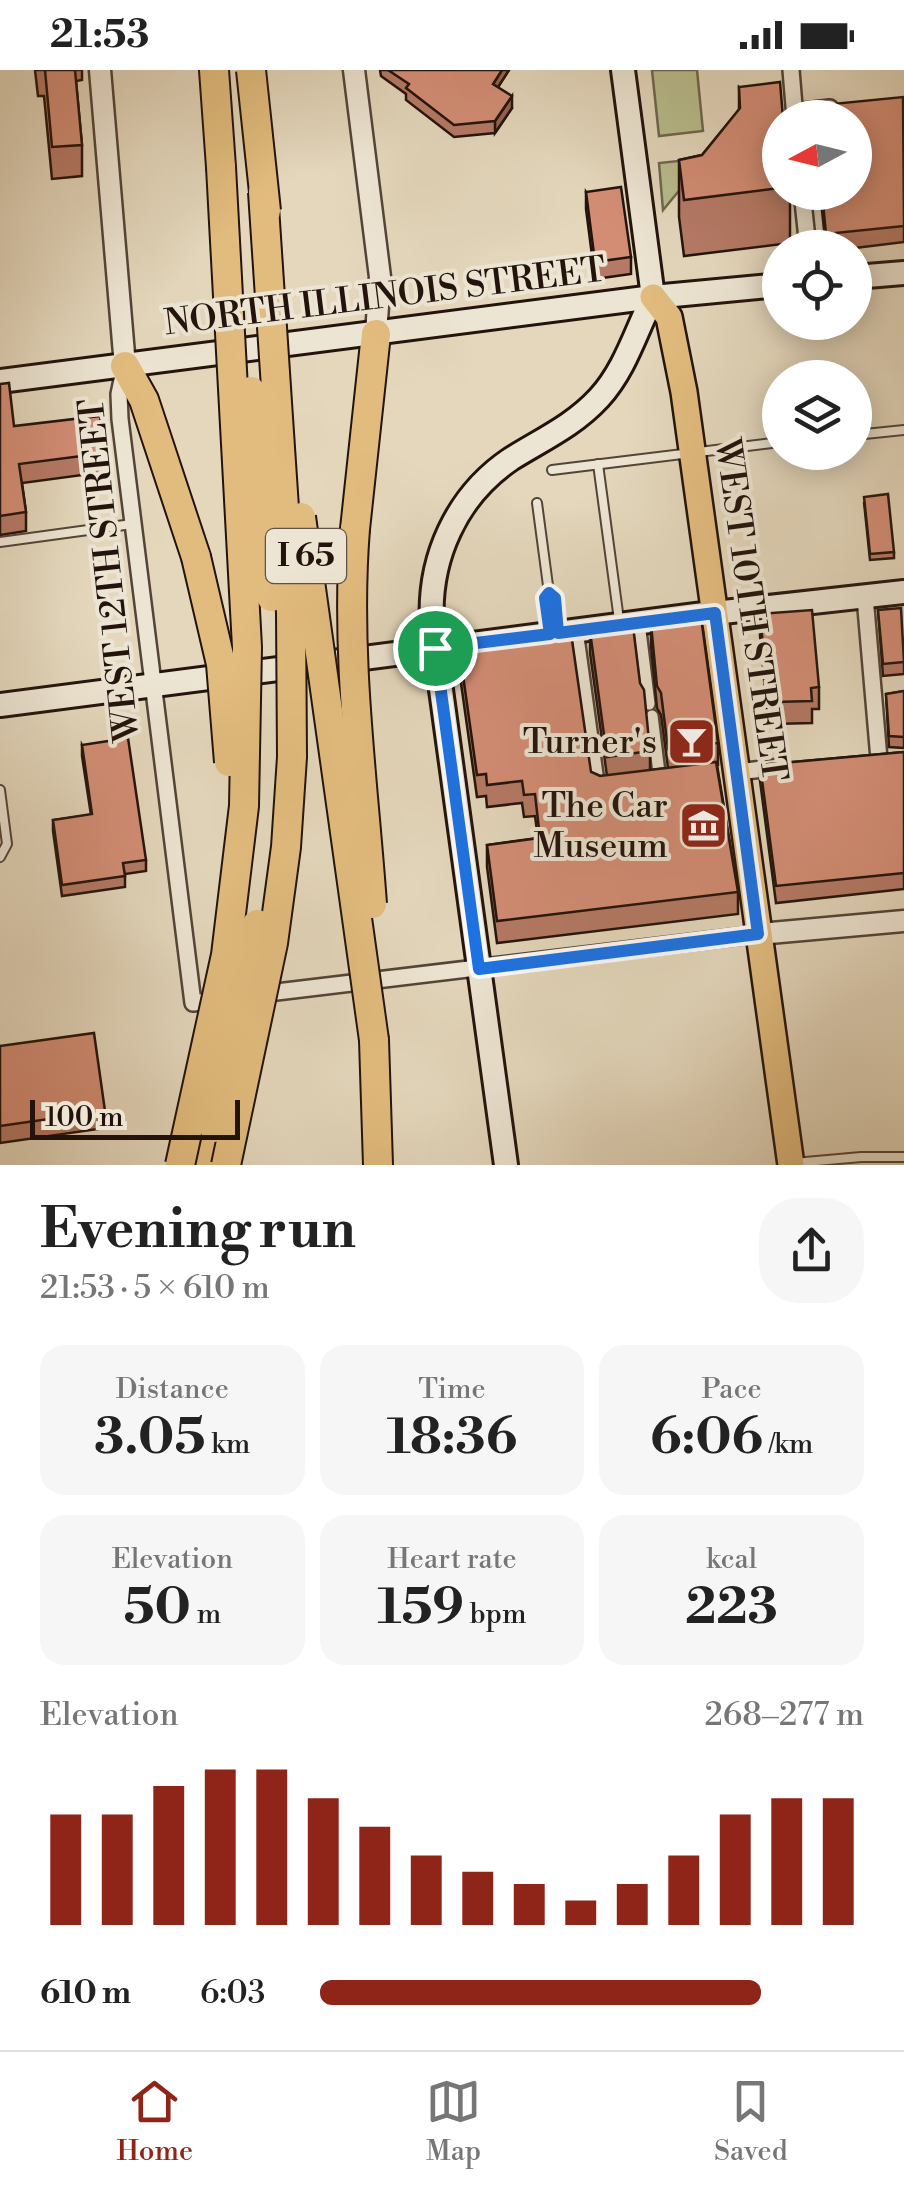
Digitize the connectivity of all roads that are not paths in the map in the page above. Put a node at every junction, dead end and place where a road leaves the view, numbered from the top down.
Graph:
1 (100, 70) edge
2 (214, 70) edge
3 (251, 70) edge
4 (354, 70) edge
5 (623, 70) edge
6 (790, 70) edge
7 (793, 100) edge
8 (221, 167) junction
9 (264, 192) junction
10 (904, 273) edge
11 (872, 276) edge
12 (762, 287) edge
13 (653, 297) junction
14 (376, 334) junction
15 (124, 366) junction
16 (0, 380) edge
17 (904, 430) edge
18 (872, 433) edge
19 (762, 444) edge
20 (692, 452) junction
21 (598, 464) junction
22 (552, 470) dead end
23 (537, 503) dead end
24 (132, 524) junction
25 (0, 542) edge
26 (904, 592) edge
27 (865, 596) junction
28 (904, 603) edge
29 (715, 613) junction
30 (629, 624) junction
31 (562, 632) junction
32 (435, 648) junction
33 (153, 685) junction
34 (0, 706) edge
35 (878, 759) edge
36 (790, 766) edge
37 (731, 772) junction
38 (676, 779) edge
39 (660, 781) junction
40 (645, 783) edge
41 (614, 787) edge
42 (0, 790) edge
43 (1, 805) edge
44 (0, 857) edge
45 (234, 906) junction
46 (904, 921) edge
47 (758, 934) junction
48 (479, 969) junction
49 (374, 1040) junction
50 (904, 1157) edge
51 (791, 1164) edge
52 (180, 1165) edge
53 (206, 1165) edge
54 (226, 1165) edge
55 (378, 1165) edge
56 (506, 1165) edge

1 - 15 street, WEST 12TH STREET
2 - 8 highway, I 65
3 - 9 highway, I 65, bridge
4 - 14 street
5 - 13 main road, WEST 10TH STREET
6 - 7 street
8 - 45 highway, I 65, bridge
8 - 53 highway, bridge
9 - 49 highway, I 65, bridge
9 - 54 highway, bridge
10 - 11 main road
12 - 13 main road, NORTH ILLINOIS STREET
13 - 14 main road, NORTH ILLINOIS STREET
13 - 20 main road, WEST 10TH STREET
13 - 32 main road
14 - 15 main road, NORTH ILLINOIS STREET
14 - 49 highway, bridge
15 - 16 main road, NORTH ILLINOIS STREET
15 - 24 street, WEST 12TH STREET
15 - 45 highway, bridge
17 - 18 lane
19 - 20 lane
20 - 21 lane
20 - 29 main road, WEST 10TH STREET
21 - 22 lane
21 - 30 lane
23 - 31 lane
24 - 25 lane
24 - 33 street, WEST 12TH STREET
26 - 27 main road
26 - 28 lane
27 - 29 main road
27 - 35 street
29 - 30 main road
29 - 37 main road, WEST 10TH STREET
30 - 31 main road
30 - 39 street
31 - 32 main road
31 - 41 street
32 - 33 main road
32 - 48 main road
33 - 34 main road
33 - 48 street, WEST 12TH STREET
36 - 37 street
37 - 47 main road, WEST 10TH STREET
38 - 39 street
39 - 40 street
42 - 43 lane
43 - 44 lane
45 - 52 highway, I 65, bridge
46 - 47 street
47 - 48 street
47 - 51 main road, WEST 10TH STREET
48 - 56 main road
49 - 55 highway, I 65
50 - 51 lane

